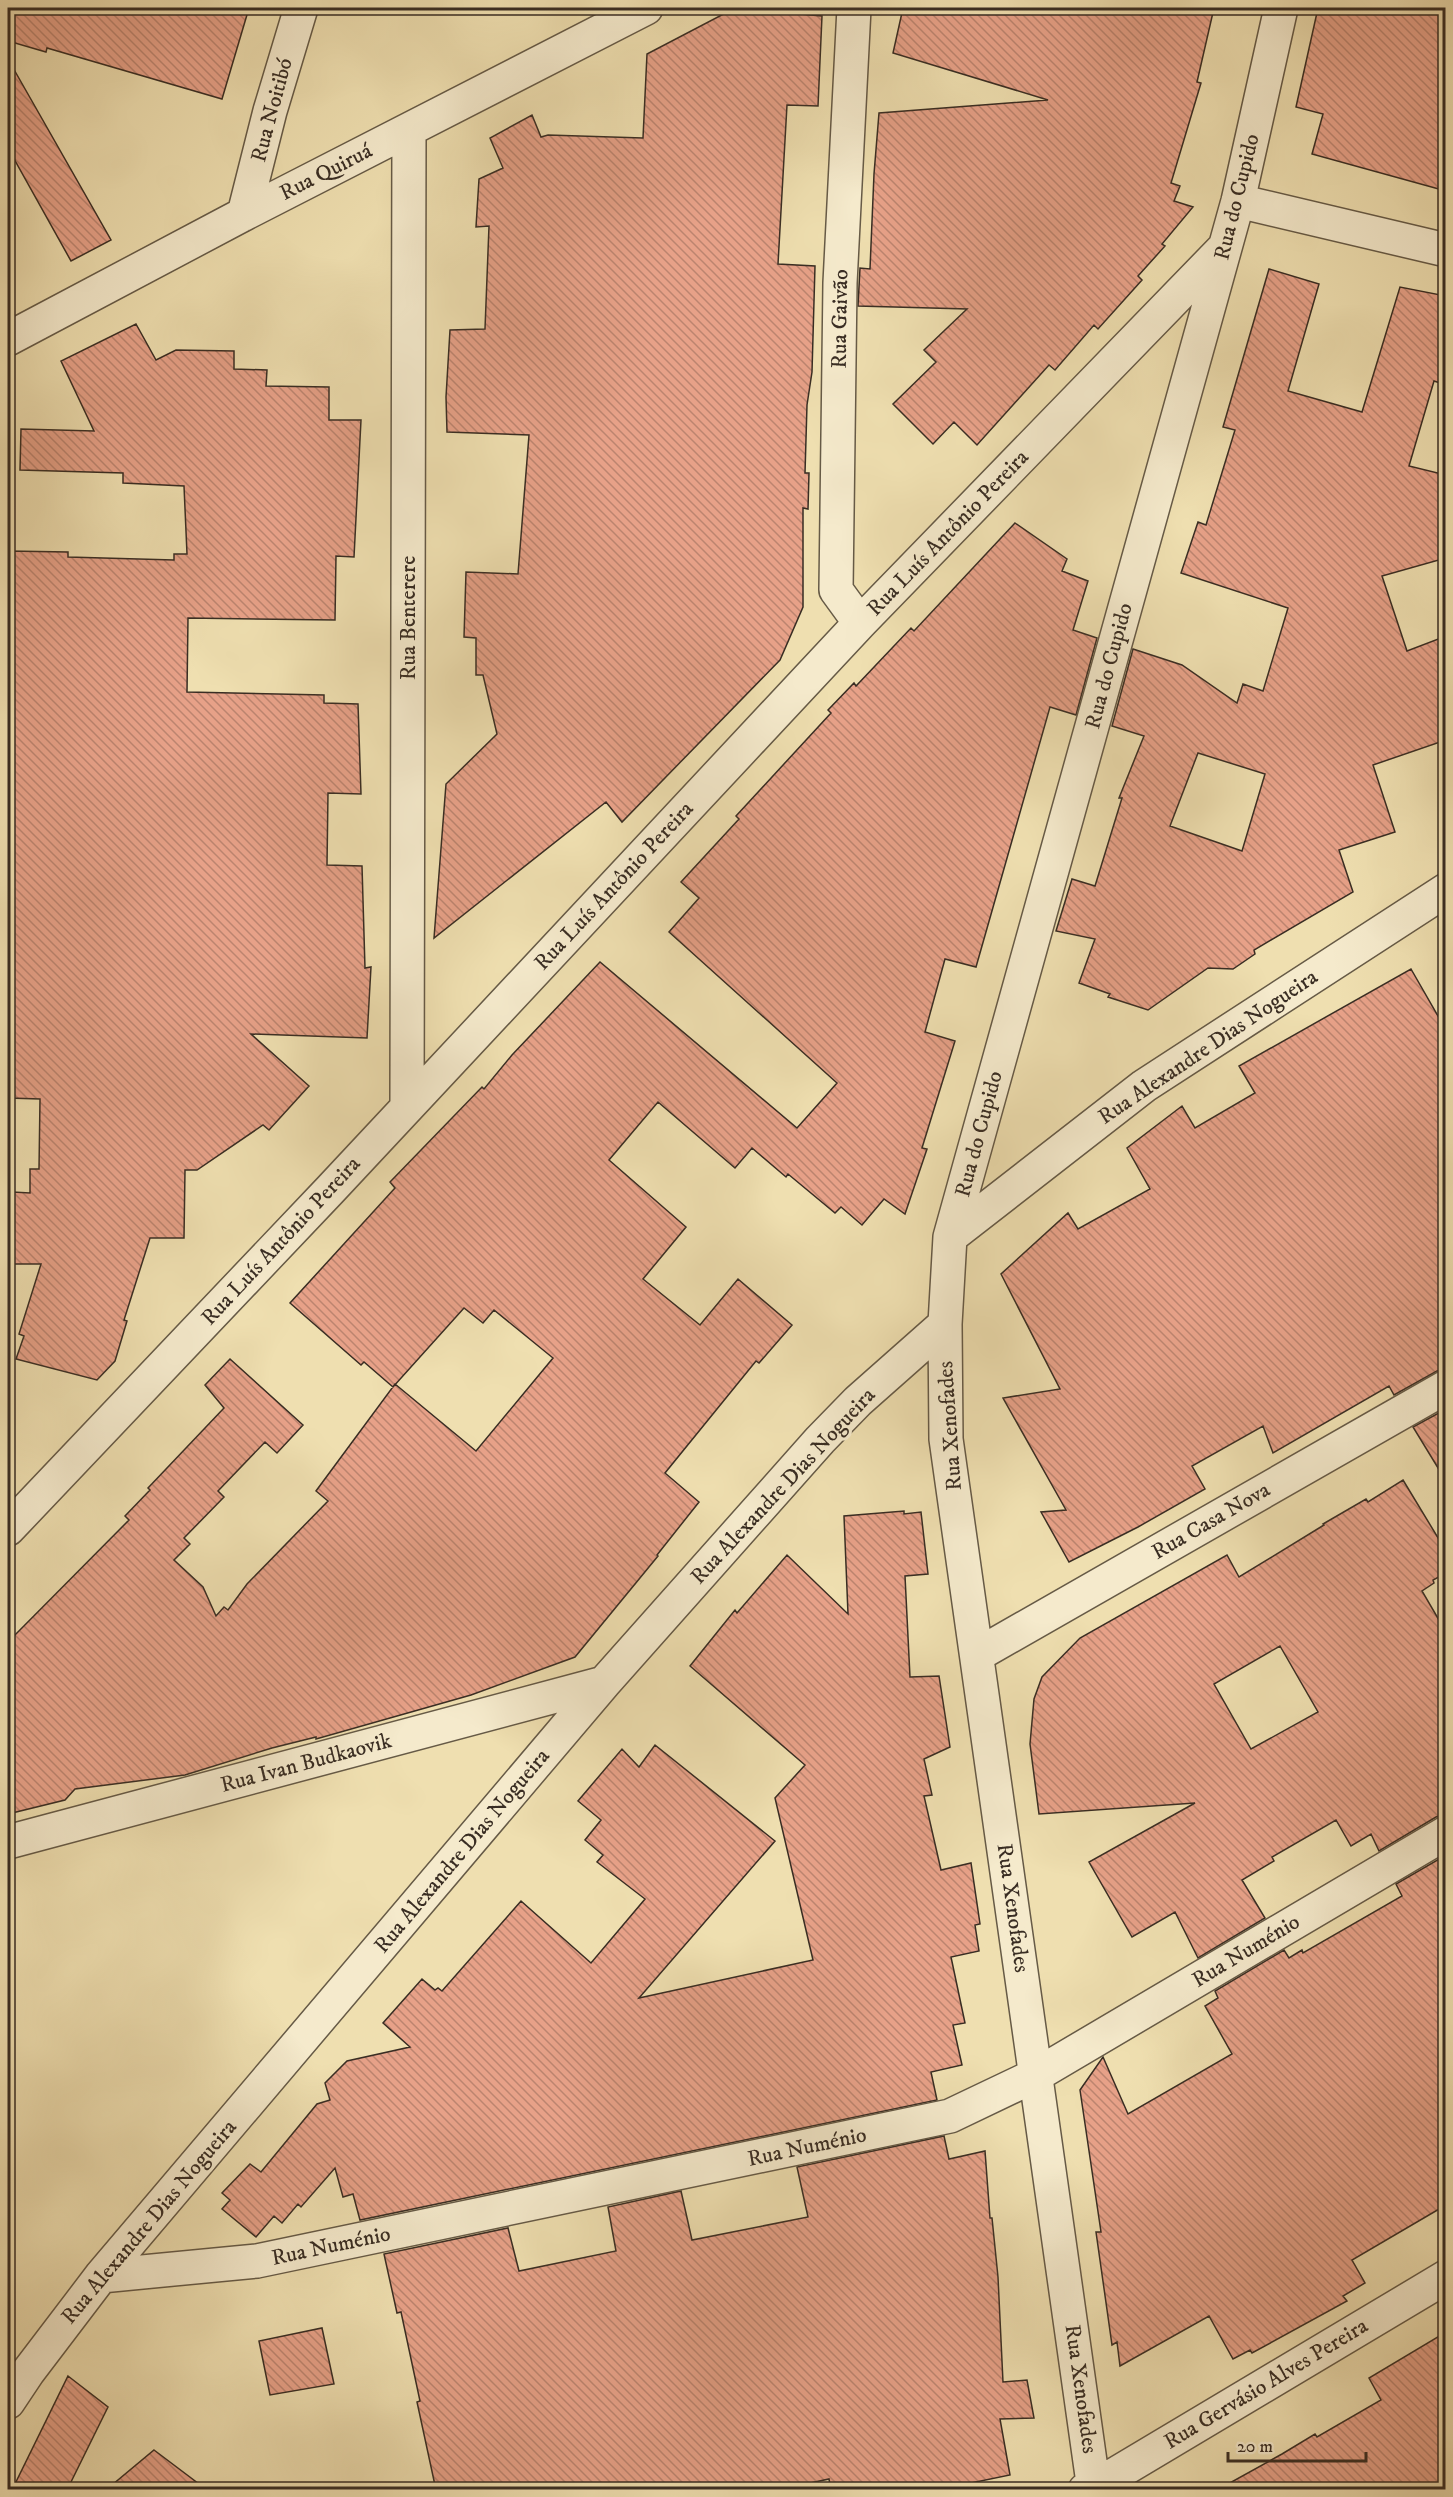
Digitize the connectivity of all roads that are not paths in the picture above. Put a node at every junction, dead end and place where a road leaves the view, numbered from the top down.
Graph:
1 (301, 8) edge
2 (646, 8) edge
3 (854, 8) edge
4 (1281, 8) edge
5 (409, 130) junction
6 (1238, 201) junction
7 (244, 214) junction
8 (1225, 248) junction
9 (1446, 250) edge
10 (8, 339) edge
11 (860, 623) junction
12 (1446, 890) edge
13 (407, 1106) junction
14 (950, 1237) junction
15 (945, 1324) junction
16 (1446, 1387) edge
17 (8, 1529) edge
18 (976, 1655) junction
19 (604, 1683) junction
20 (1446, 1833) edge
21 (8, 1842) edge
22 (1036, 2075) junction
23 (101, 2276) junction
24 (1446, 2277) edge
25 (8, 2402) edge
26 (1091, 2489) edge

1 - 7 street, Rua Noitibó
2 - 5 street, Rua Quiruá
3 - 11 street, Rua Gaivão
4 - 6 street, Rua do Cupido
5 - 7 street, Rua Quiruá
5 - 13 street, Rua Benterere
6 - 8 street, Rua do Cupido
6 - 9 street
7 - 10 street, Rua Quiruá
8 - 11 street, Rua Luís Antônio Pereira
8 - 14 street, Rua do Cupido
11 - 13 street, Rua Luís Antônio Pereira
12 - 14 street, Rua Alexandre Dias Nogueira
13 - 17 street, Rua Luís Antônio Pereira
14 - 15 street, Rua do Cupido
15 - 18 street, Rua Xenofades
15 - 19 street, Rua Alexandre Dias Nogueira
16 - 18 street, Rua Casa Nova
18 - 22 street, Rua Xenofades
19 - 21 street, Rua Ivan Budkaovik
19 - 23 street, Rua Alexandre Dias Nogueira
20 - 22 street, Rua Numénio
22 - 23 street, Rua Numénio
22 - 26 street, Rua Xenofades
23 - 25 street, Rua Alexandre Dias Nogueira
24 - 26 street, Rua Gervásio Alves Pereira

